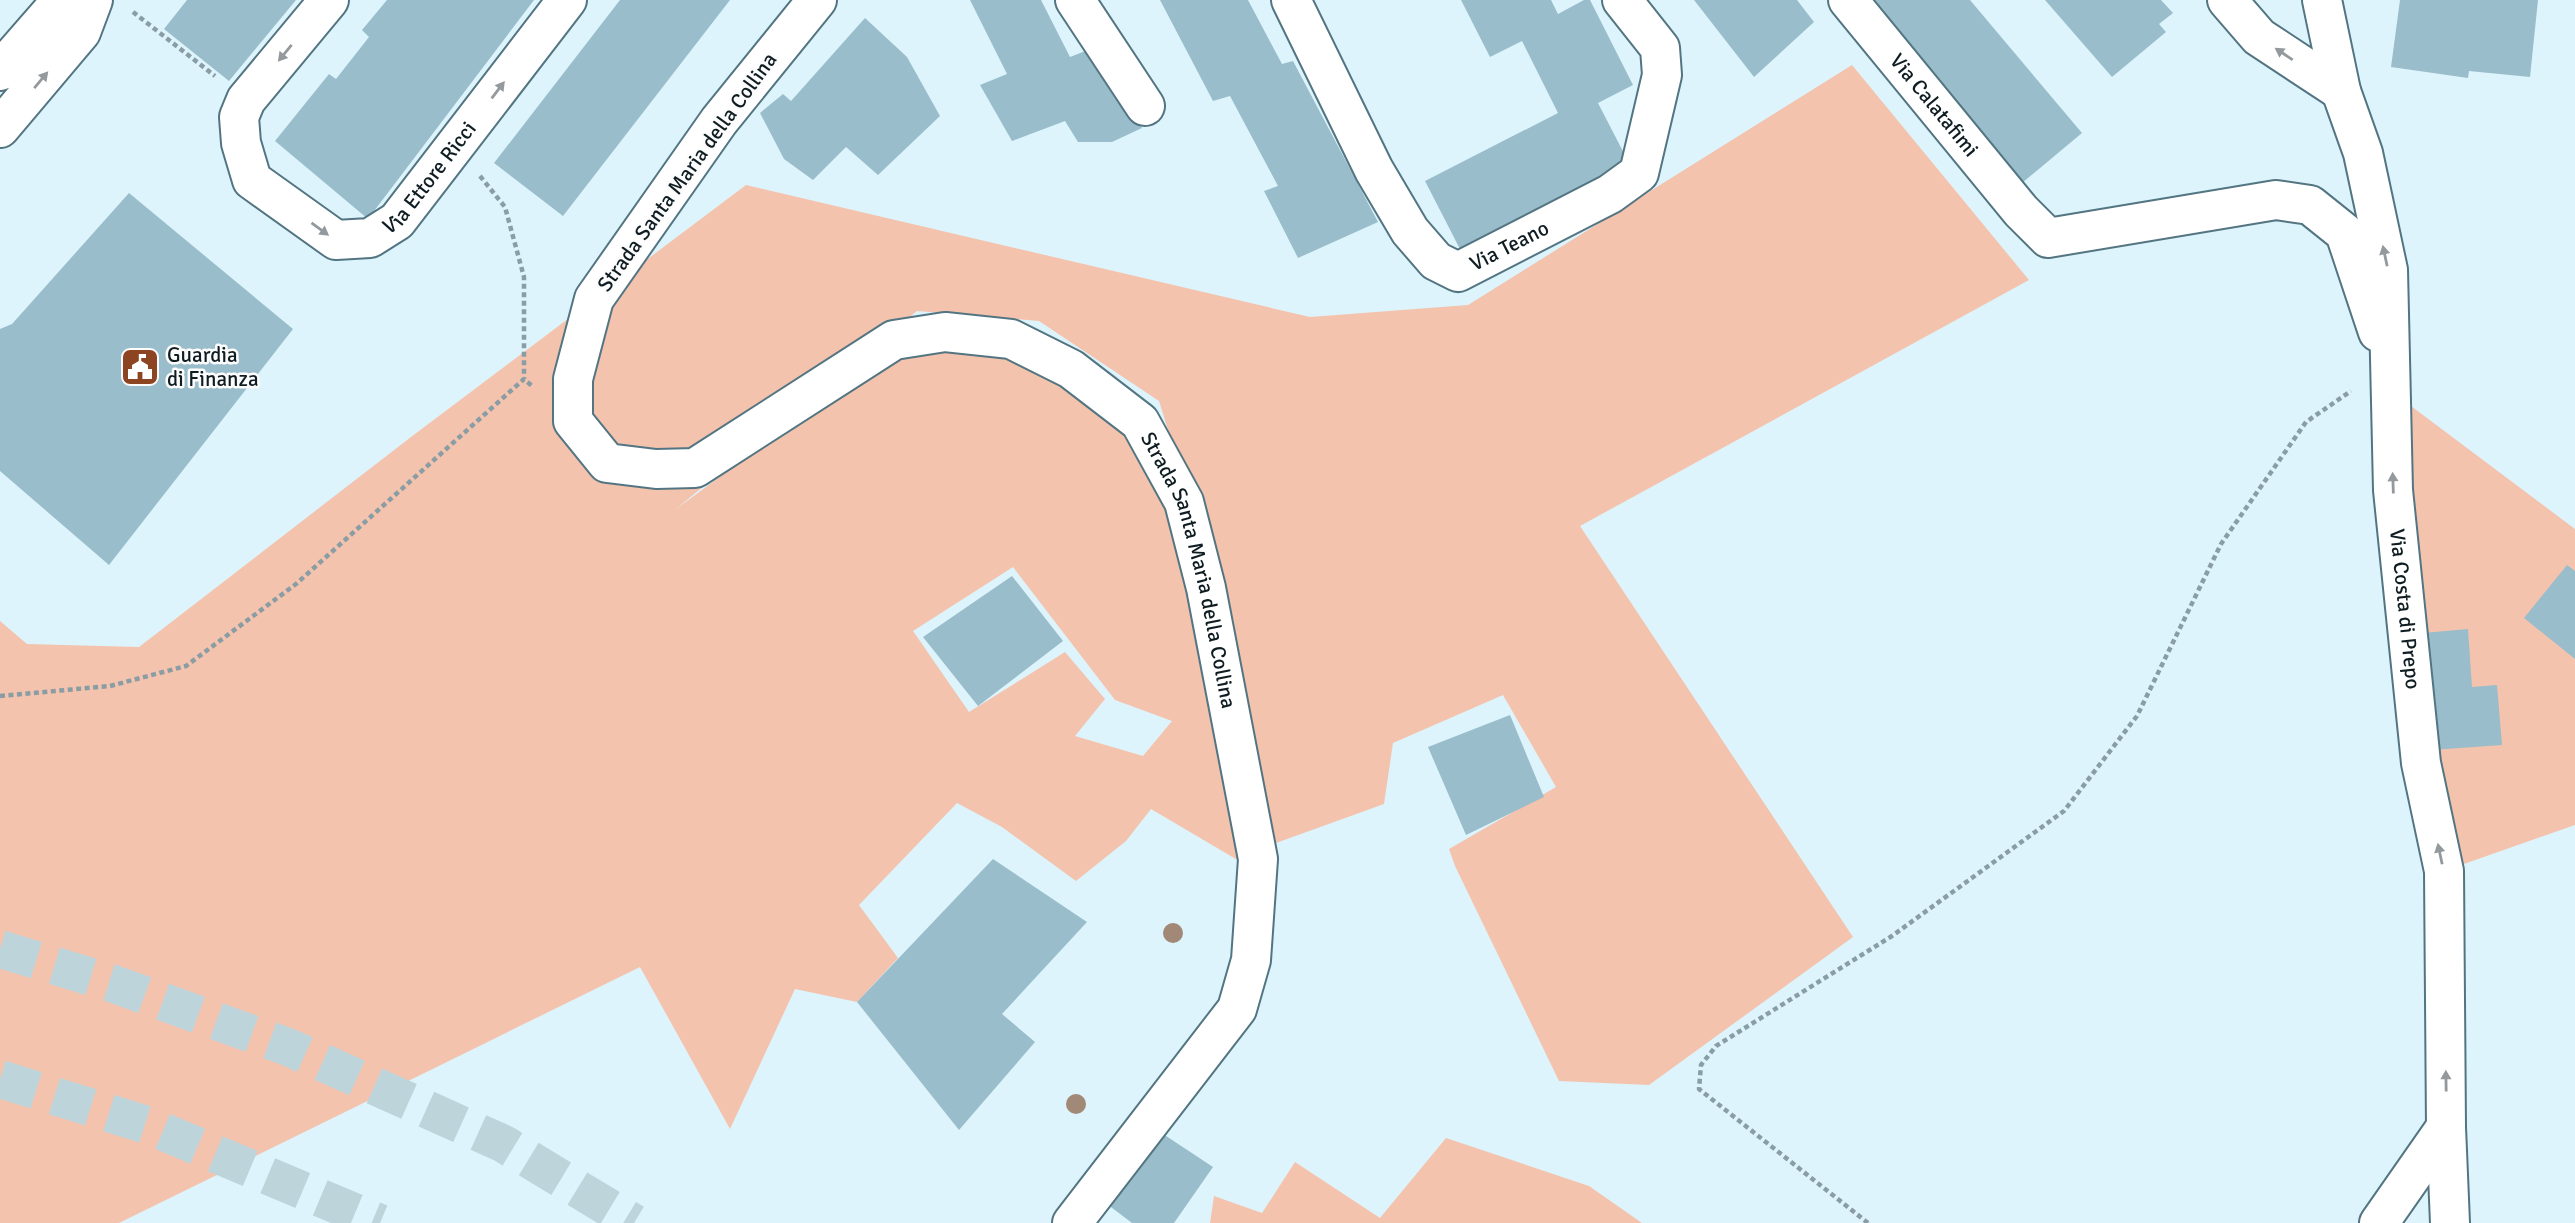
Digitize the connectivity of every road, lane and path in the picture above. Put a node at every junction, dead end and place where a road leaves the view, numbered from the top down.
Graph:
1 (65, 0) edge
2 (93, 0) edge
3 (328, 0) edge
4 (567, 0) edge
5 (817, 0) edge
6 (1075, 0) edge
7 (1291, 0) edge
8 (1622, 0) edge
9 (1848, 0) edge
10 (2227, 0) edge
11 (2322, 0) edge
12 (133, 12) dead end
13 (0, 71) edge
14 (2341, 92) junction
15 (246, 100) junction
16 (1144, 106) dead end
17 (0, 128) edge
18 (456, 145) junction
19 (524, 379) junction
20 (2391, 380) junction
21 (573, 421) junction
22 (0, 696) edge
23 (2446, 1127) junction
24 (1072, 1223) edge
25 (1868, 1223) edge
26 (2379, 1223) edge
27 (2450, 1223) edge

1 - 13 street
17 -> 2 street
3 -> 15 street, Via Ettore Ricci
18 -> 4 street, Via Ettore Ricci
5 - 21 street, Strada Santa Maria della Collina
6 - 16 street
7 - 8 street, Via Teano
9 - 20 street, Via Calatafimi
14 -> 10 street
11 - 14 street, Via Costa di Prepo
12 - 15 path
20 -> 14 street, Via Costa di Prepo
15 -> 18 street, Via Ettore Ricci
18 - 19 path
19 - 21 path
19 - 22 path
23 -> 20 street, Via Costa di Prepo
20 - 25 path
21 - 24 street, Strada Santa Maria della Collina
23 - 26 street
23 - 27 street, Via Costa di Prepo

